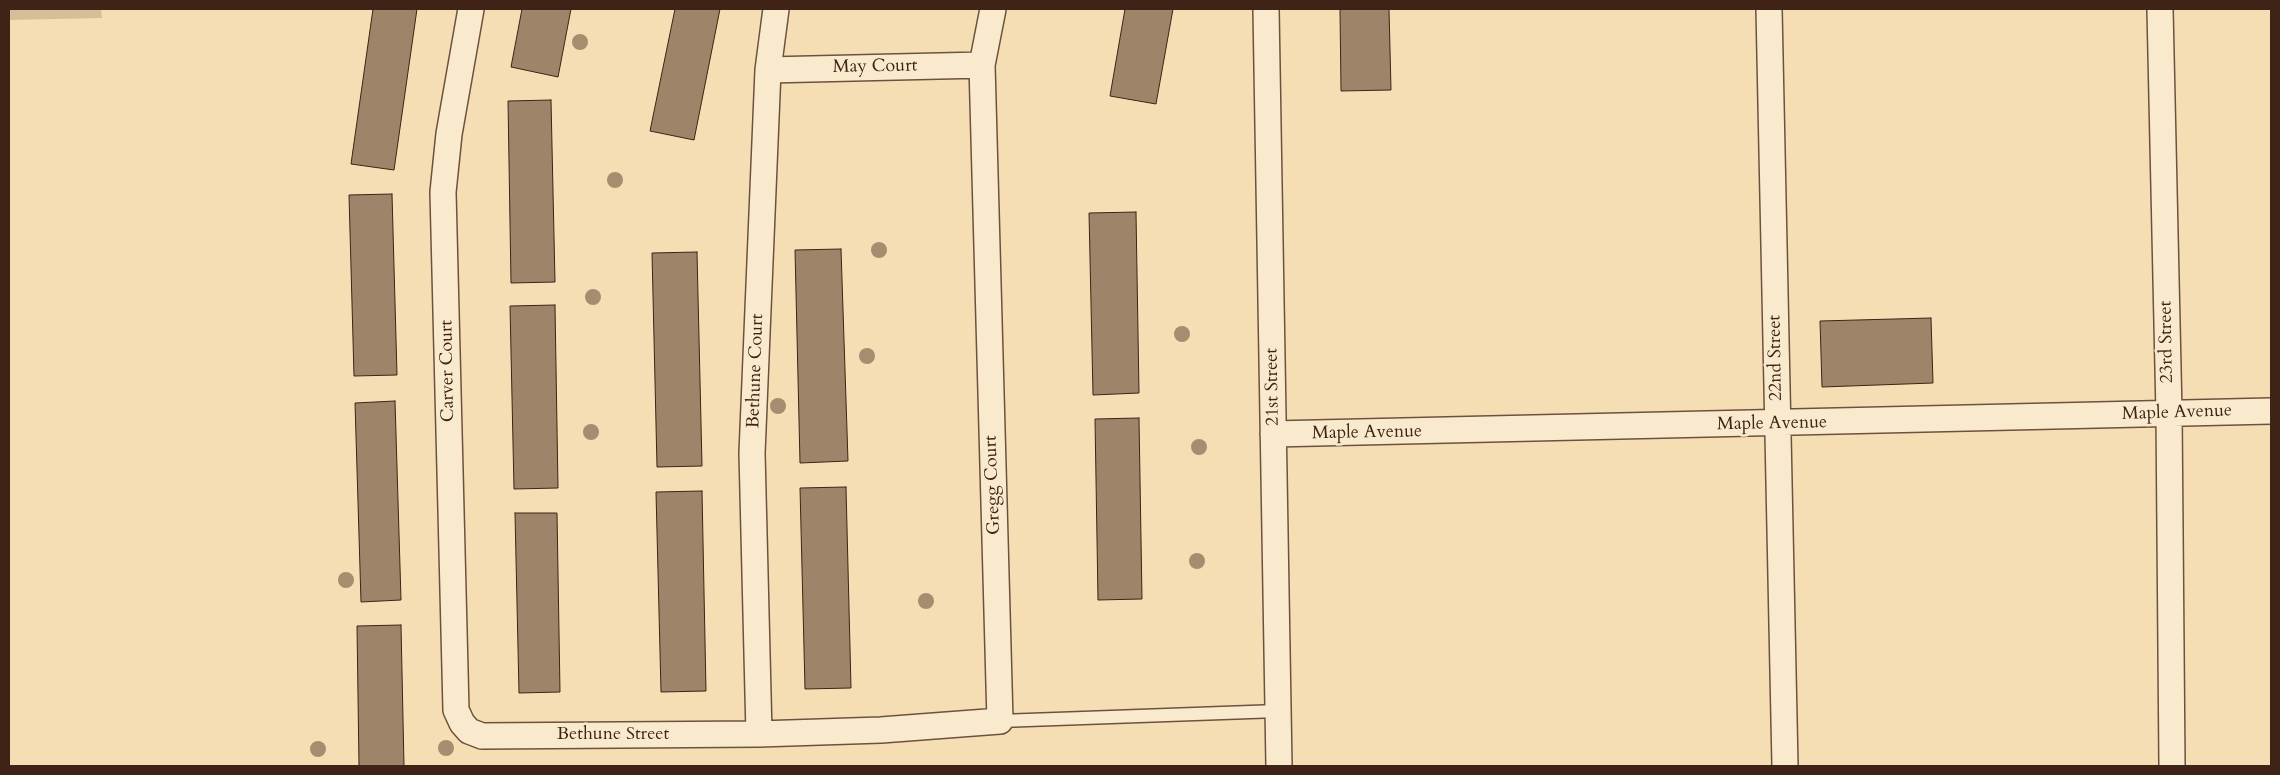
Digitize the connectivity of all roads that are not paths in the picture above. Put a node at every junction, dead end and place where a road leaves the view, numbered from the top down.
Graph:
1 (471, 9) edge
2 (776, 9) edge
3 (992, 9) edge
4 (1266, 9) edge
5 (1769, 9) edge
6 (2160, 9) edge
7 (982, 65) junction
8 (768, 70) junction
9 (2271, 411) edge
10 (2169, 413) junction
11 (1778, 424) junction
12 (1274, 434) junction
13 (1278, 711) junction
14 (1000, 721) junction
15 (469, 731) joint
16 (759, 734) junction
17 (1279, 766) edge
18 (1785, 766) edge
19 (2172, 766) edge

1 - 15 street, Carver Court
2 - 8 street, Bethune Court
3 - 7 street, Gregg Court
4 - 12 street, 21st Street
5 - 11 street, 22nd Street
6 - 10 street, 23rd Street
7 - 8 street, May Court
7 - 14 street, Gregg Court
8 - 16 street, Bethune Court
9 - 10 street, Maple Avenue
10 - 11 street, Maple Avenue
10 - 19 street, 23rd Street
11 - 12 street, Maple Avenue
11 - 18 street, 22nd Street
12 - 13 street, 21st Street
13 - 14 lane
13 - 17 street, 21st Street
14 - 16 street
15 - 16 street, Bethune Street

